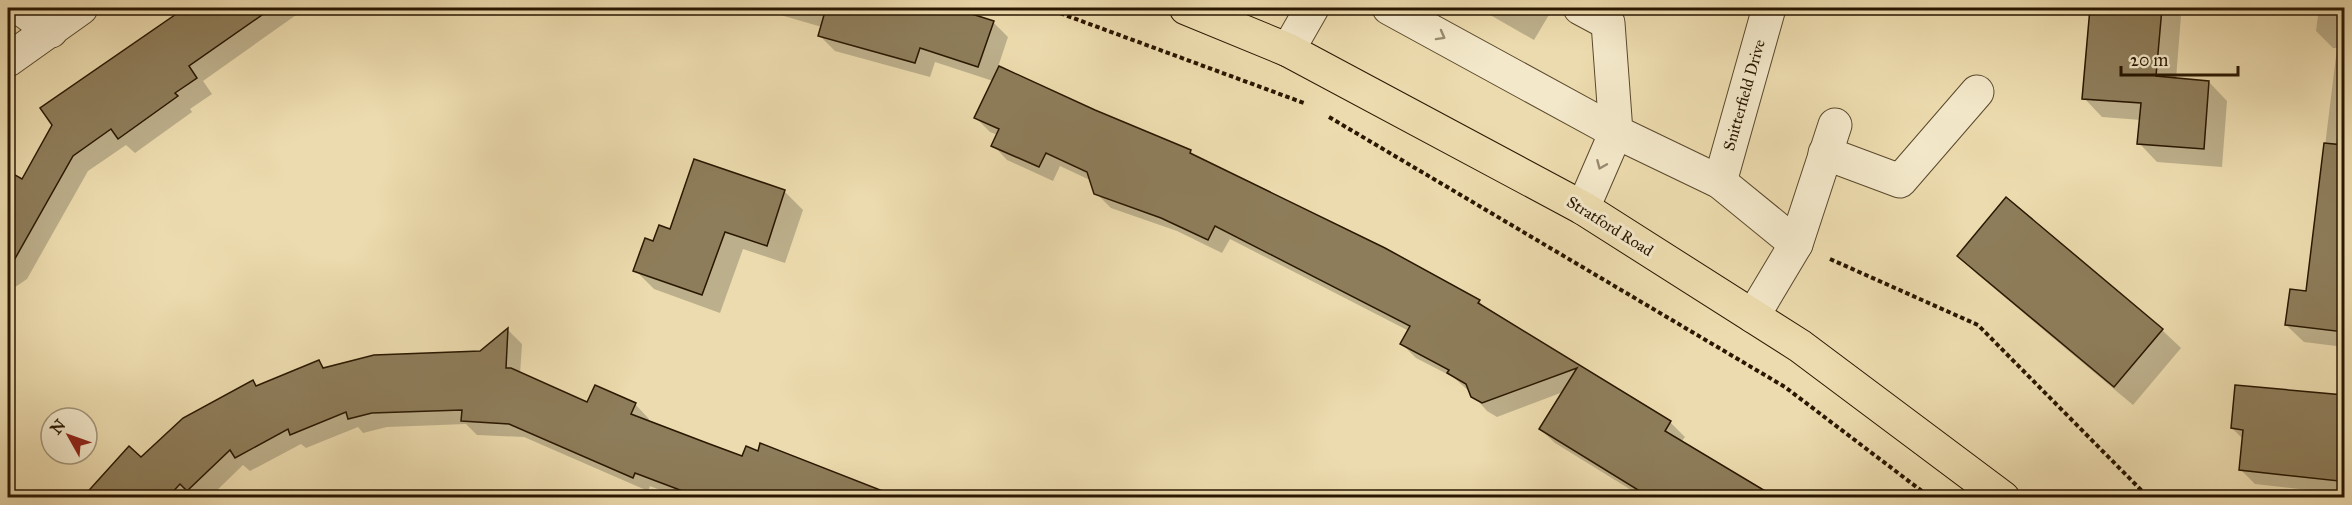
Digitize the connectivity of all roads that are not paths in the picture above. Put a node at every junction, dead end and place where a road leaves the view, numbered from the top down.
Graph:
1 (16, 8) edge
2 (81, 8) edge
3 (1186, 8) edge
4 (1312, 8) edge
5 (1389, 8) edge
6 (1580, 8) edge
7 (1768, 8) edge
8 (51, 31) junction
9 (1288, 50) junction
10 (8, 60) edge
11 (1977, 92) dead end
12 (1616, 132) junction
13 (1720, 182) junction
14 (1583, 208) junction
15 (1796, 244) junction
16 (1753, 316) junction
17 (2003, 498) edge

1 - 8 street
2 - 8 street
3 - 9 highway, Stratford Road
4 - 9 street
5 -> 12 street
6 - 12 street
7 - 13 street, Snitterfield Drive
8 - 10 street
9 - 14 highway, Stratford Road
11 - 15 street
12 - 13 street
12 -> 14 street
13 - 15 street
14 - 16 highway, Stratford Road
15 - 16 street
16 - 17 highway, Stratford Road

